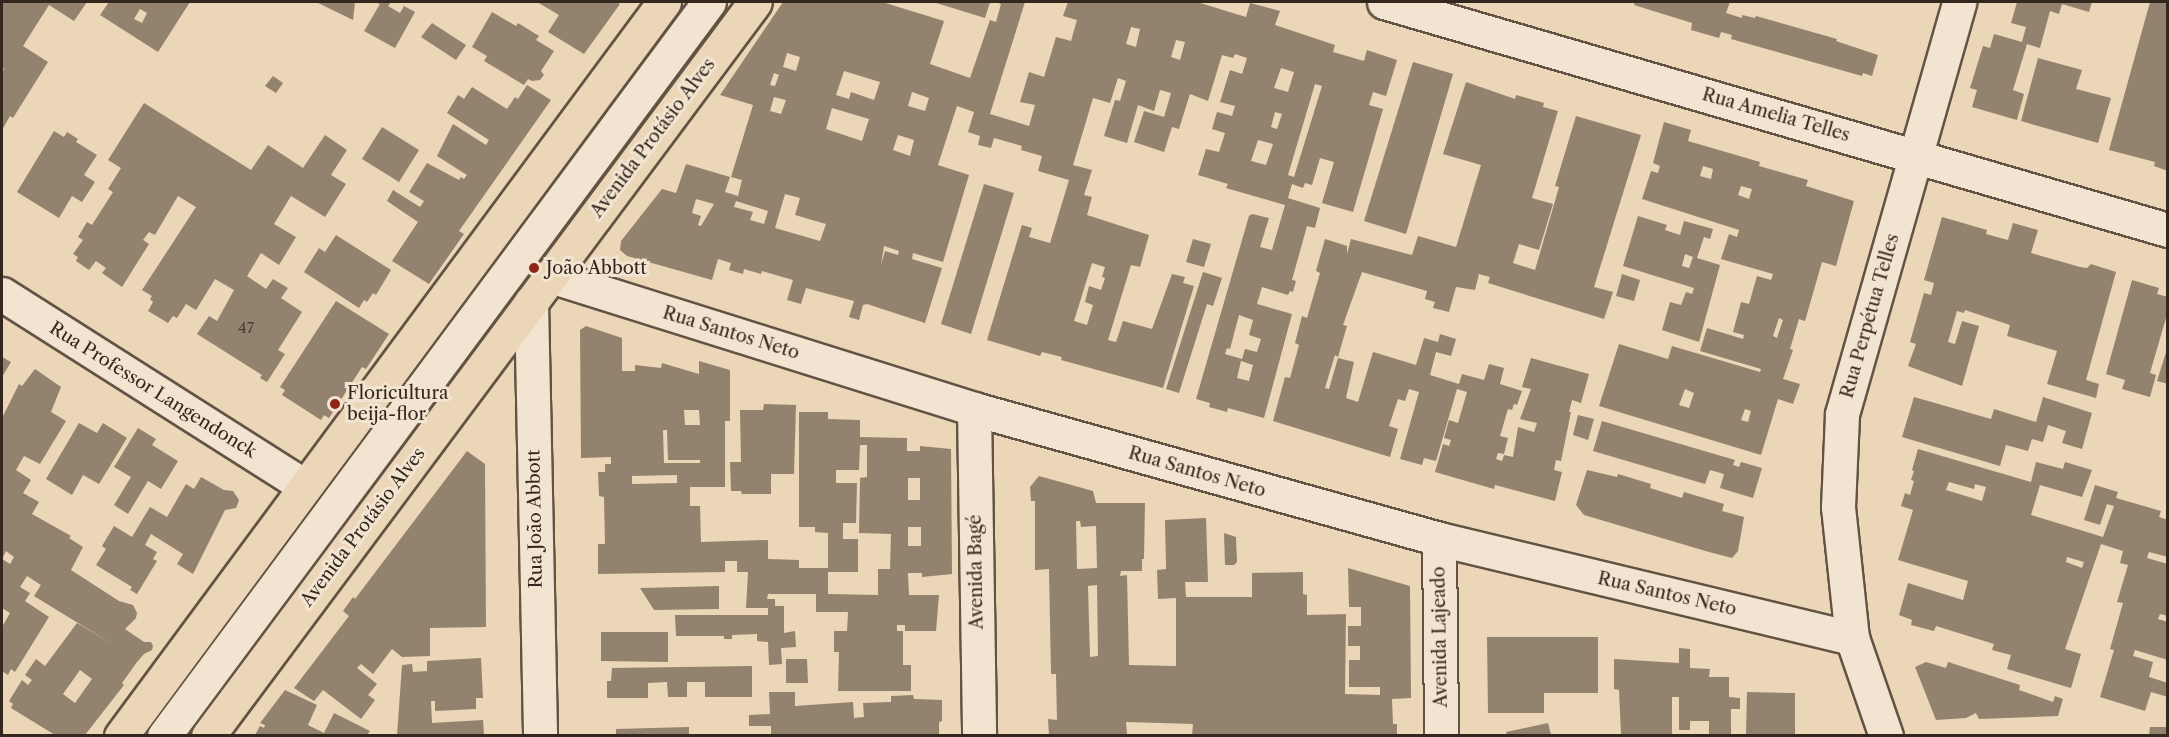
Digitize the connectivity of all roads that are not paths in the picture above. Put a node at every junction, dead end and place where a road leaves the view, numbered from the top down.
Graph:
1 (664, 2) edge
2 (709, 2) edge
3 (755, 2) edge
4 (1384, 2) edge
5 (1959, 2) edge
6 (630, 46) junction
7 (689, 90) junction
8 (1917, 156) junction
9 (577, 179) junction
10 (2168, 230) edge
11 (550, 276) junction
12 (2, 294) edge
13 (531, 302) junction
14 (974, 409) junction
15 (305, 486) junction
16 (1439, 539) junction
17 (1852, 638) junction
18 (236, 639) junction
19 (121, 735) edge
20 (138, 735) edge
21 (164, 735) edge
22 (185, 735) edge
23 (208, 735) edge
24 (540, 735) edge
25 (979, 735) edge
26 (1441, 735) edge
27 (1886, 735) edge

1 - 6 main road
2 - 9 street
3 - 7 main road, Avenida Protásio Alves
4 - 8 street, Rua Amelia Telles
5 - 8 street, Rua Perpétua Telles
6 - 9 street
6 - 15 main road
7 - 9 street
7 - 11 main road, Avenida Protásio Alves
8 - 10 street, Rua Amelia Telles
8 - 17 street, Rua Perpétua Telles
9 - 18 street
11 - 13 main road, Avenida Protásio Alves
11 - 14 street, Rua Santos Neto
12 - 15 street, Rua Professor Langendonck
13 - 23 main road, Avenida Protásio Alves
13 - 24 street, Rua João Abbott
14 - 16 street, Rua Santos Neto
14 - 25 street, Avenida Bagé
15 - 19 main road
16 - 17 street, Rua Santos Neto
16 - 26 street, Avenida Lajeado
17 - 27 street, Rua Perpétua Telles
18 - 20 street
18 - 21 street
18 - 22 street

